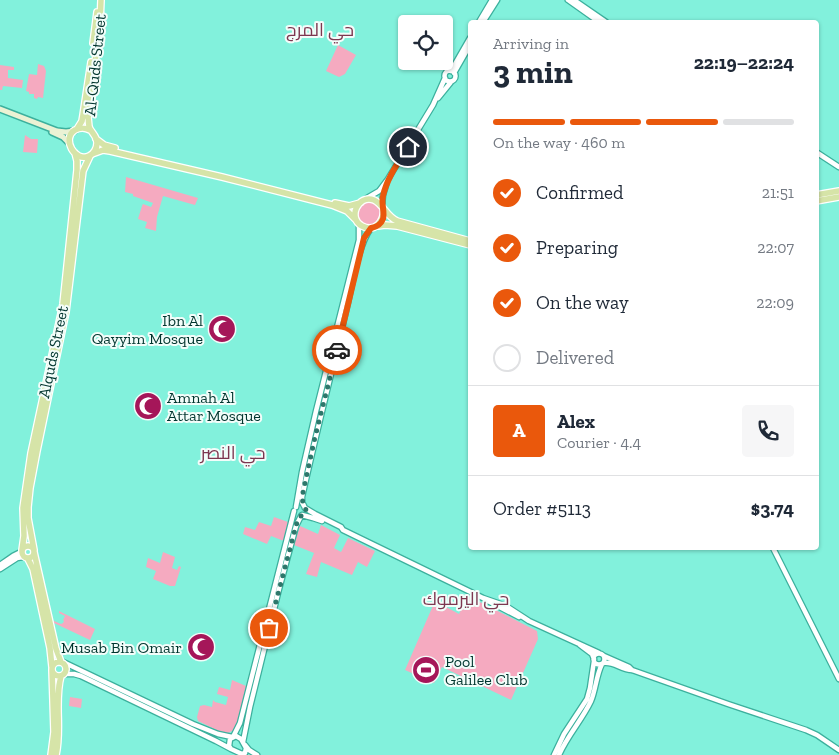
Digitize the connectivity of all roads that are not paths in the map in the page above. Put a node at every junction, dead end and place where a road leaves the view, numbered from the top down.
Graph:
1 (99, 0) edge
2 (492, 0) edge
3 (497, 0) edge
4 (568, 0) edge
5 (574, 0) edge
6 (480, 20) edge
7 (484, 20) edge
8 (596, 20) edge
9 (603, 20) edge
10 (468, 42) edge
11 (468, 48) edge
12 (452, 72) junction
13 (445, 78) junction
14 (451, 82) junction
15 (432, 105) junction
16 (0, 111) edge
17 (76, 130) junction
18 (90, 130) junction
19 (96, 139) junction
20 (69, 143) junction
21 (75, 153) junction
22 (819, 154) edge
23 (91, 155) junction
24 (839, 167) edge
25 (388, 179) junction
26 (839, 191) edge
27 (819, 194) edge
28 (839, 197) edge
29 (819, 200) edge
30 (362, 201) junction
31 (382, 207) junction
32 (358, 222) junction
33 (373, 227) junction
34 (468, 240) edge
35 (468, 244) edge
36 (305, 507) junction
37 (295, 509) junction
38 (302, 516) junction
39 (335, 526) junction
40 (774, 550) edge
41 (34, 552) junction
42 (24, 554) junction
43 (0, 565) edge
44 (0, 569) edge
45 (580, 645) junction
46 (602, 654) junction
47 (594, 660) junction
48 (62, 662) junction
49 (602, 663) junction
50 (52, 669) junction
51 (632, 670) junction
52 (63, 675) junction
53 (839, 678) edge
54 (232, 737) junction
55 (243, 744) junction
56 (231, 749) junction
57 (839, 750) edge
58 (243, 754) edge
59 (51, 755) edge
60 (56, 755) edge
61 (257, 755) edge
62 (554, 755) edge
63 (559, 755) edge

1 - 17 main road
1 - 18 main road, Al-Quds Street
2 - 6 street
3 - 7 street
4 - 8 street
5 - 9 street
10 - 12 street
11 - 12 street
12 - 13 street
12 - 14 street
13 - 14 street
13 - 15 street
14 - 15 street
15 - 25 street
16 - 17 main road
16 - 20 main road
17 - 18 main road
17 - 20 main road
18 - 19 main road
19 - 23 main road
19 - 30 main road
20 - 21 main road
21 - 23 main road
21 - 42 main road, Alquds Street
22 - 24 street
23 - 32 main road
23 - 41 main road, Alquds Street
25 - 30 street
25 - 31 street
26 - 27 main road
28 - 29 main road
30 - 31 main road
30 - 32 main road
31 - 33 main road
31 - 34 main road
32 - 33 main road
32 - 37 street
33 - 35 main road
33 - 36 street
36 - 37 street
36 - 38 street
36 - 39 street
37 - 38 street
37 - 54 street
38 - 39 street
38 - 55 street
39 - 45 street
40 - 53 street
41 - 42 main road
41 - 42 main road
41 - 48 main road, Alquds Street
42 - 43 street
42 - 44 street
42 - 50 main road, Alquds Street
45 - 46 street
45 - 47 street
46 - 47 street
46 - 49 street
46 - 51 street
47 - 49 street
47 - 62 street
48 - 50 main road
48 - 52 main road
48 - 54 street
49 - 51 street
49 - 63 street
50 - 52 main road
50 - 59 main road, Alquds Street
51 - 57 street
52 - 56 street
52 - 60 main road
54 - 55 street
54 - 56 street
55 - 58 street
55 - 61 street
56 - 58 street

